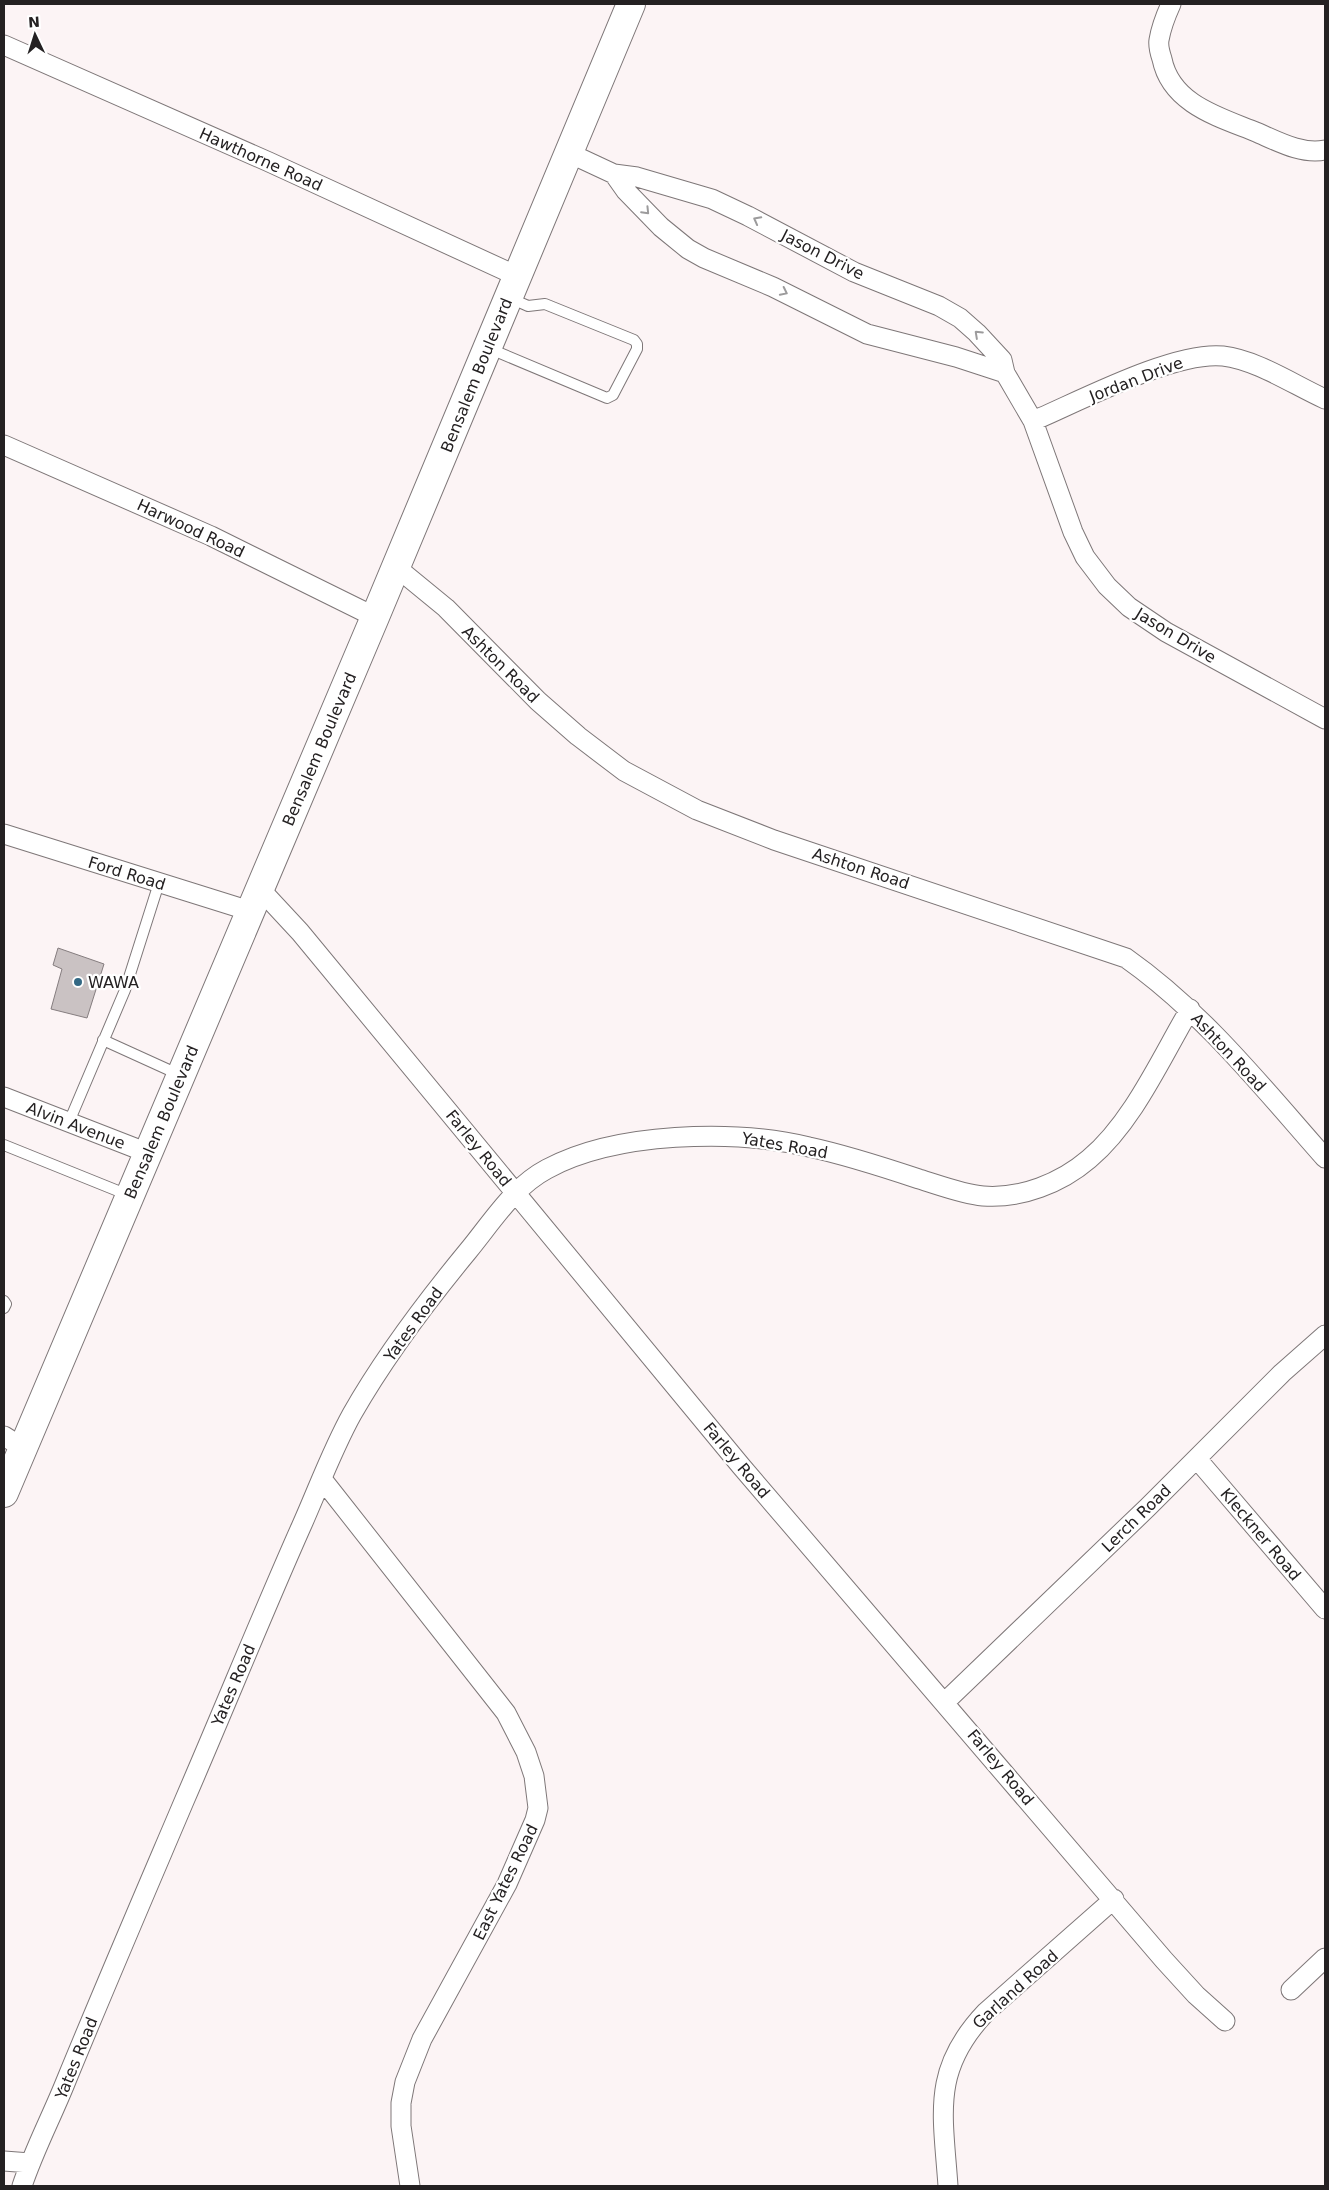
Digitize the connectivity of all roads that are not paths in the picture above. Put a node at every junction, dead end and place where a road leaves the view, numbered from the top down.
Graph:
1 (631, 4) edge
2 (1171, 4) edge
3 (4, 45) edge
4 (1325, 150) edge
5 (569, 153) junction
6 (614, 174) junction
7 (512, 287) junction
8 (488, 347) junction
9 (1006, 373) junction
10 (1325, 399) edge
11 (1033, 421) junction
12 (4, 445) edge
13 (396, 567) junction
14 (375, 617) junction
15 (1325, 719) edge
16 (4, 834) edge
17 (159, 884) junction
18 (255, 900) junction
19 (1190, 1009) junction
20 (104, 1040) junction
21 (181, 1076) junction
22 (5, 1101) edge
23 (68, 1122) junction
24 (4, 1145) edge
25 (148, 1153) junction
26 (1325, 1158) edge
27 (515, 1192) junction
28 (130, 1196) junction
29 (4, 1301) edge
30 (4, 1308) edge
31 (1325, 1335) edge
32 (13, 1442) edge
33 (1197, 1459) junction
34 (322, 1479) junction
35 (4, 1492) edge
36 (1325, 1609) edge
37 (945, 1702) junction
38 (1114, 1899) junction
39 (1325, 1958) edge
40 (1291, 1990) dead end
41 (1225, 2021) dead end
42 (4, 2160) edge
43 (30, 2163) junction
44 (22, 2186) edge
45 (410, 2186) edge
46 (948, 2186) edge

1 - 5 main road, Bensalem Boulevard
2 - 4 street
3 - 7 street, Hawthorne Road
5 - 6 street, Jason Drive
5 - 7 main road, Bensalem Boulevard
6 -> 9 street, Jason Drive
9 -> 6 street, Jason Drive
7 - 8 main road, Bensalem Boulevard
7 - 8 lane
8 - 13 main road, Bensalem Boulevard
9 - 11 street, Jason Drive
10 - 11 street, Jordan Drive
11 - 15 street, Jason Drive
12 - 14 street, Harwood Road
13 - 14 main road, Bensalem Boulevard
13 - 19 street, Ashton Road
14 - 18 main road, Bensalem Boulevard
16 - 17 street, Ford Road
17 - 18 street, Ford Road
17 - 20 lane
18 - 21 main road, Bensalem Boulevard
18 - 27 street, Farley Road
19 - 26 street, Ashton Road
19 - 27 street, Yates Road
20 - 21 lane
20 - 23 lane
21 - 25 main road, Bensalem Boulevard
22 - 23 street, Alvin Avenue
23 - 25 street, Alvin Avenue
24 - 28 lane
25 - 28 main road, Bensalem Boulevard
27 - 34 street, Yates Road
27 - 37 street, Farley Road
28 - 32 main road, Bensalem Boulevard
29 - 30 lane
31 - 33 street, Lerch Road
32 - 35 main road, Bensalem Boulevard
33 - 36 street, Kleckner Road
33 - 37 street, Lerch Road
34 - 43 street, Yates Road
34 - 45 street, East Yates Road
37 - 38 street, Farley Road
38 - 41 street, Farley Road
38 - 46 street, Garland Road
39 - 40 street
42 - 43 street
43 - 44 street

